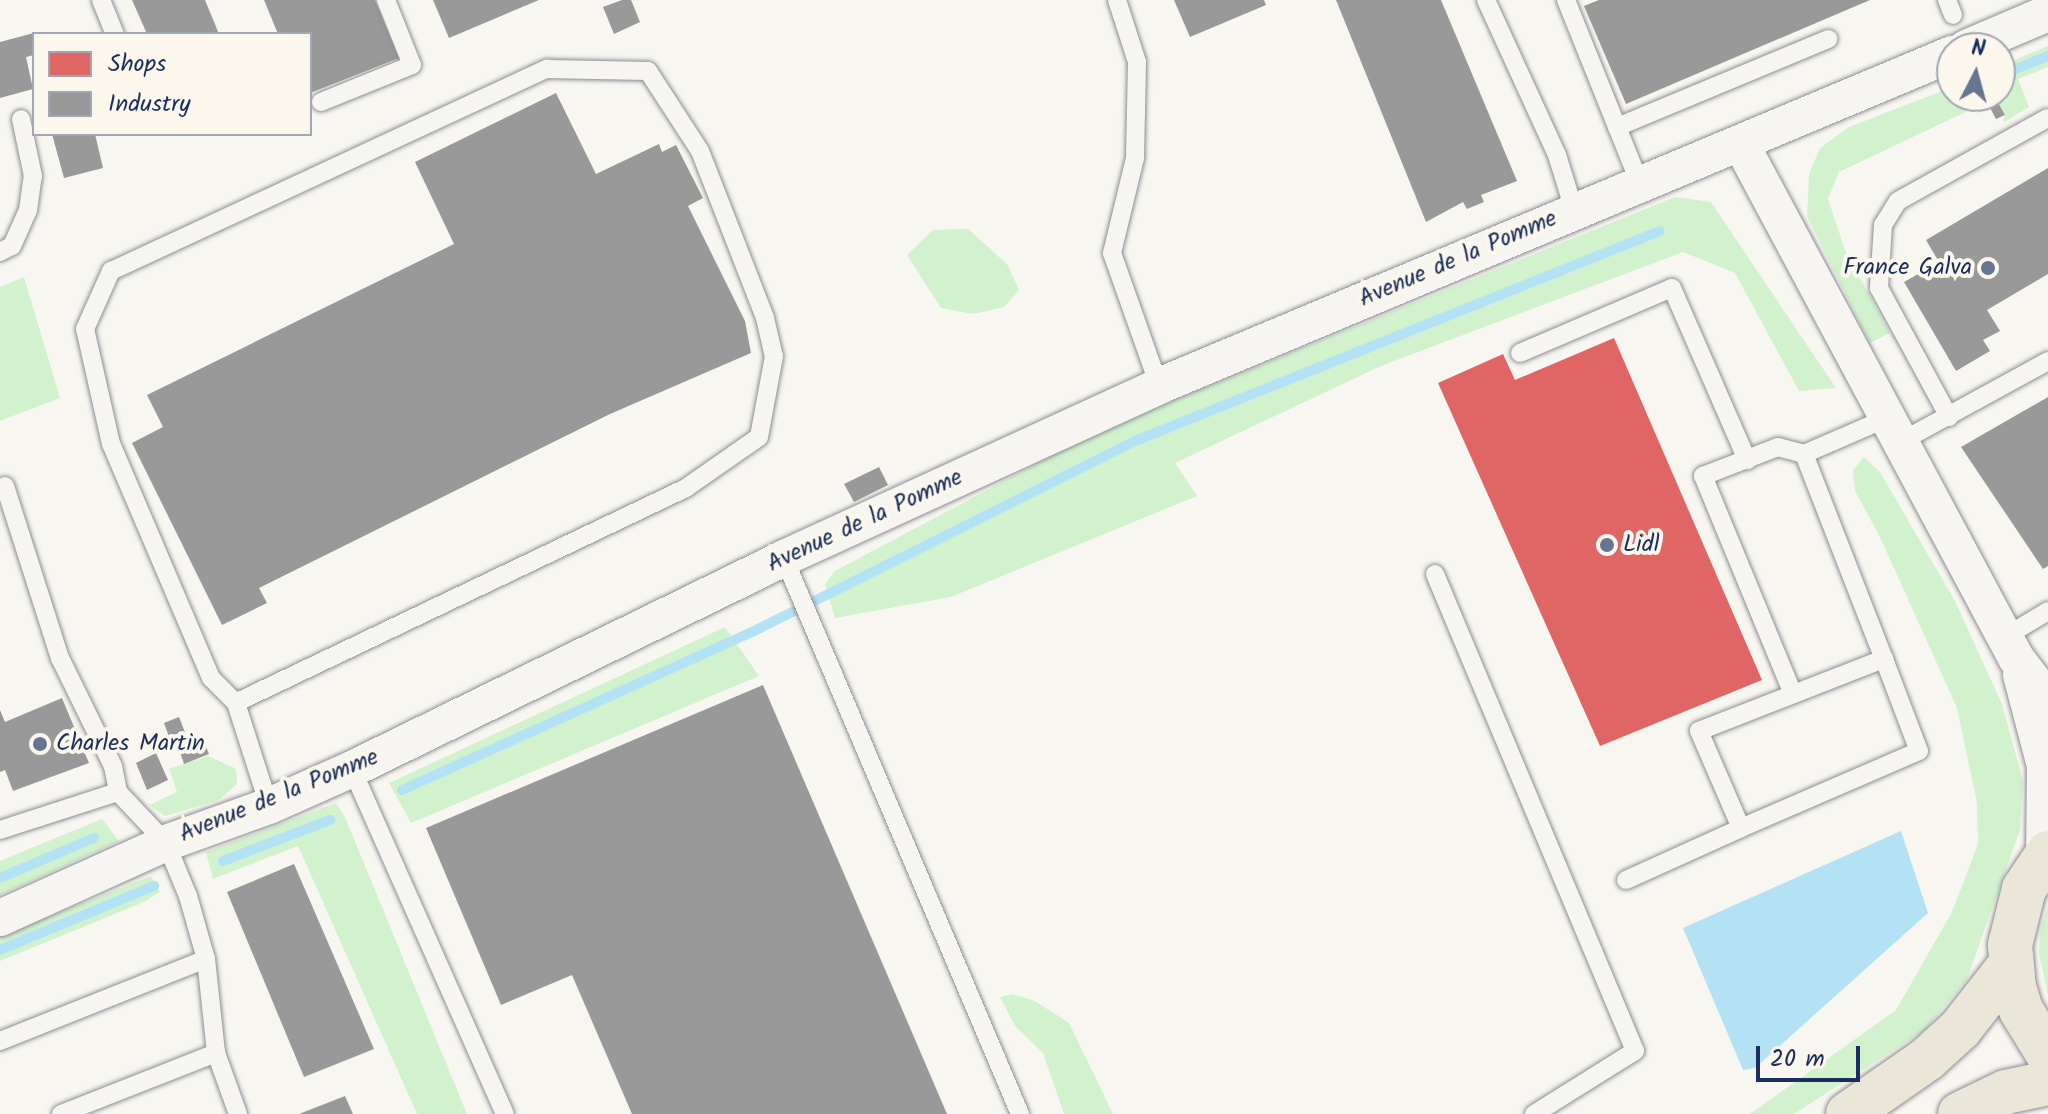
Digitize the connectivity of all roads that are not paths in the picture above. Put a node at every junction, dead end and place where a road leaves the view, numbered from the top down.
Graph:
1 (101, 0) edge
2 (386, 0) edge
3 (1117, 0) edge
4 (1486, 0) edge
5 (1566, 0) edge
6 (2048, 13) edge
7 (114, 32) edge
8 (2003, 32) edge
9 (1828, 39) dead end
10 (1936, 61) edge
11 (321, 102) dead end
12 (2048, 118) edge
13 (21, 119) dead end
14 (1617, 127) junction
15 (1741, 144) junction
16 (1640, 184) junction
17 (1574, 210) junction
18 (0, 252) edge
19 (1520, 353) dead end
20 (2048, 361) edge
21 (1159, 386) junction
22 (1949, 417) junction
23 (1894, 430) junction
24 (1804, 454) junction
25 (1747, 460) junction
26 (5, 486) dead end
27 (784, 558) junction
28 (1435, 574) dead end
29 (2048, 611) edge
30 (2010, 648) junction
31 (1884, 659) junction
32 (1793, 694) junction
33 (2048, 700) edge
34 (236, 703) junction
35 (352, 769) junction
36 (118, 792) junction
37 (269, 806) junction
38 (1741, 828) junction
39 (0, 830) edge
40 (166, 843) junction
41 (2046, 855) edge
42 (1626, 880) dead end
43 (0, 918) edge
44 (206, 959) junction
45 (2011, 964) junction
46 (0, 1041) edge
47 (216, 1053) junction
48 (2048, 1054) edge
49 (2048, 1083) edge
50 (231, 1112) edge
51 (61, 1114) edge
52 (505, 1114) edge
53 (1020, 1114) edge
54 (1534, 1114) edge
55 (1848, 1114) edge
56 (1960, 1114) edge

1 - 7 lane
2 - 11 lane
3 - 21 lane
4 - 17 lane
5 - 14 lane
6 - 8 street
9 - 14 lane
10 - 15 street, Avenue de la Pomme
12 - 22 lane
13 - 18 lane
14 - 16 lane
15 - 16 street, Avenue de la Pomme
15 - 23 street
16 - 17 street, Avenue de la Pomme
17 - 21 street, Avenue de la Pomme
19 - 25 lane
20 - 22 lane
21 - 27 street, Avenue de la Pomme
22 - 23 lane
23 - 24 lane
23 - 30 street
24 - 25 lane
24 - 31 lane
25 - 32 lane
26 - 36 lane
27 - 35 street, Avenue de la Pomme
27 - 53 lane
28 - 54 lane
29 - 30 lane
30 - 33 street
30 - 41 street
31 - 32 lane
31 - 38 lane
32 - 38 lane
34 - 34 lane
34 - 37 lane
35 - 37 street, Avenue de la Pomme
35 - 52 lane
36 - 39 lane
36 - 40 lane
37 - 40 street, Avenue de la Pomme
38 - 42 lane
40 - 43 street, Avenue de la Pomme
40 - 44 lane
41 - 45 main road
44 - 46 lane
44 - 47 lane
45 - 48 main road
45 - 55 main road
47 - 50 lane
47 - 51 lane
49 - 56 main road

